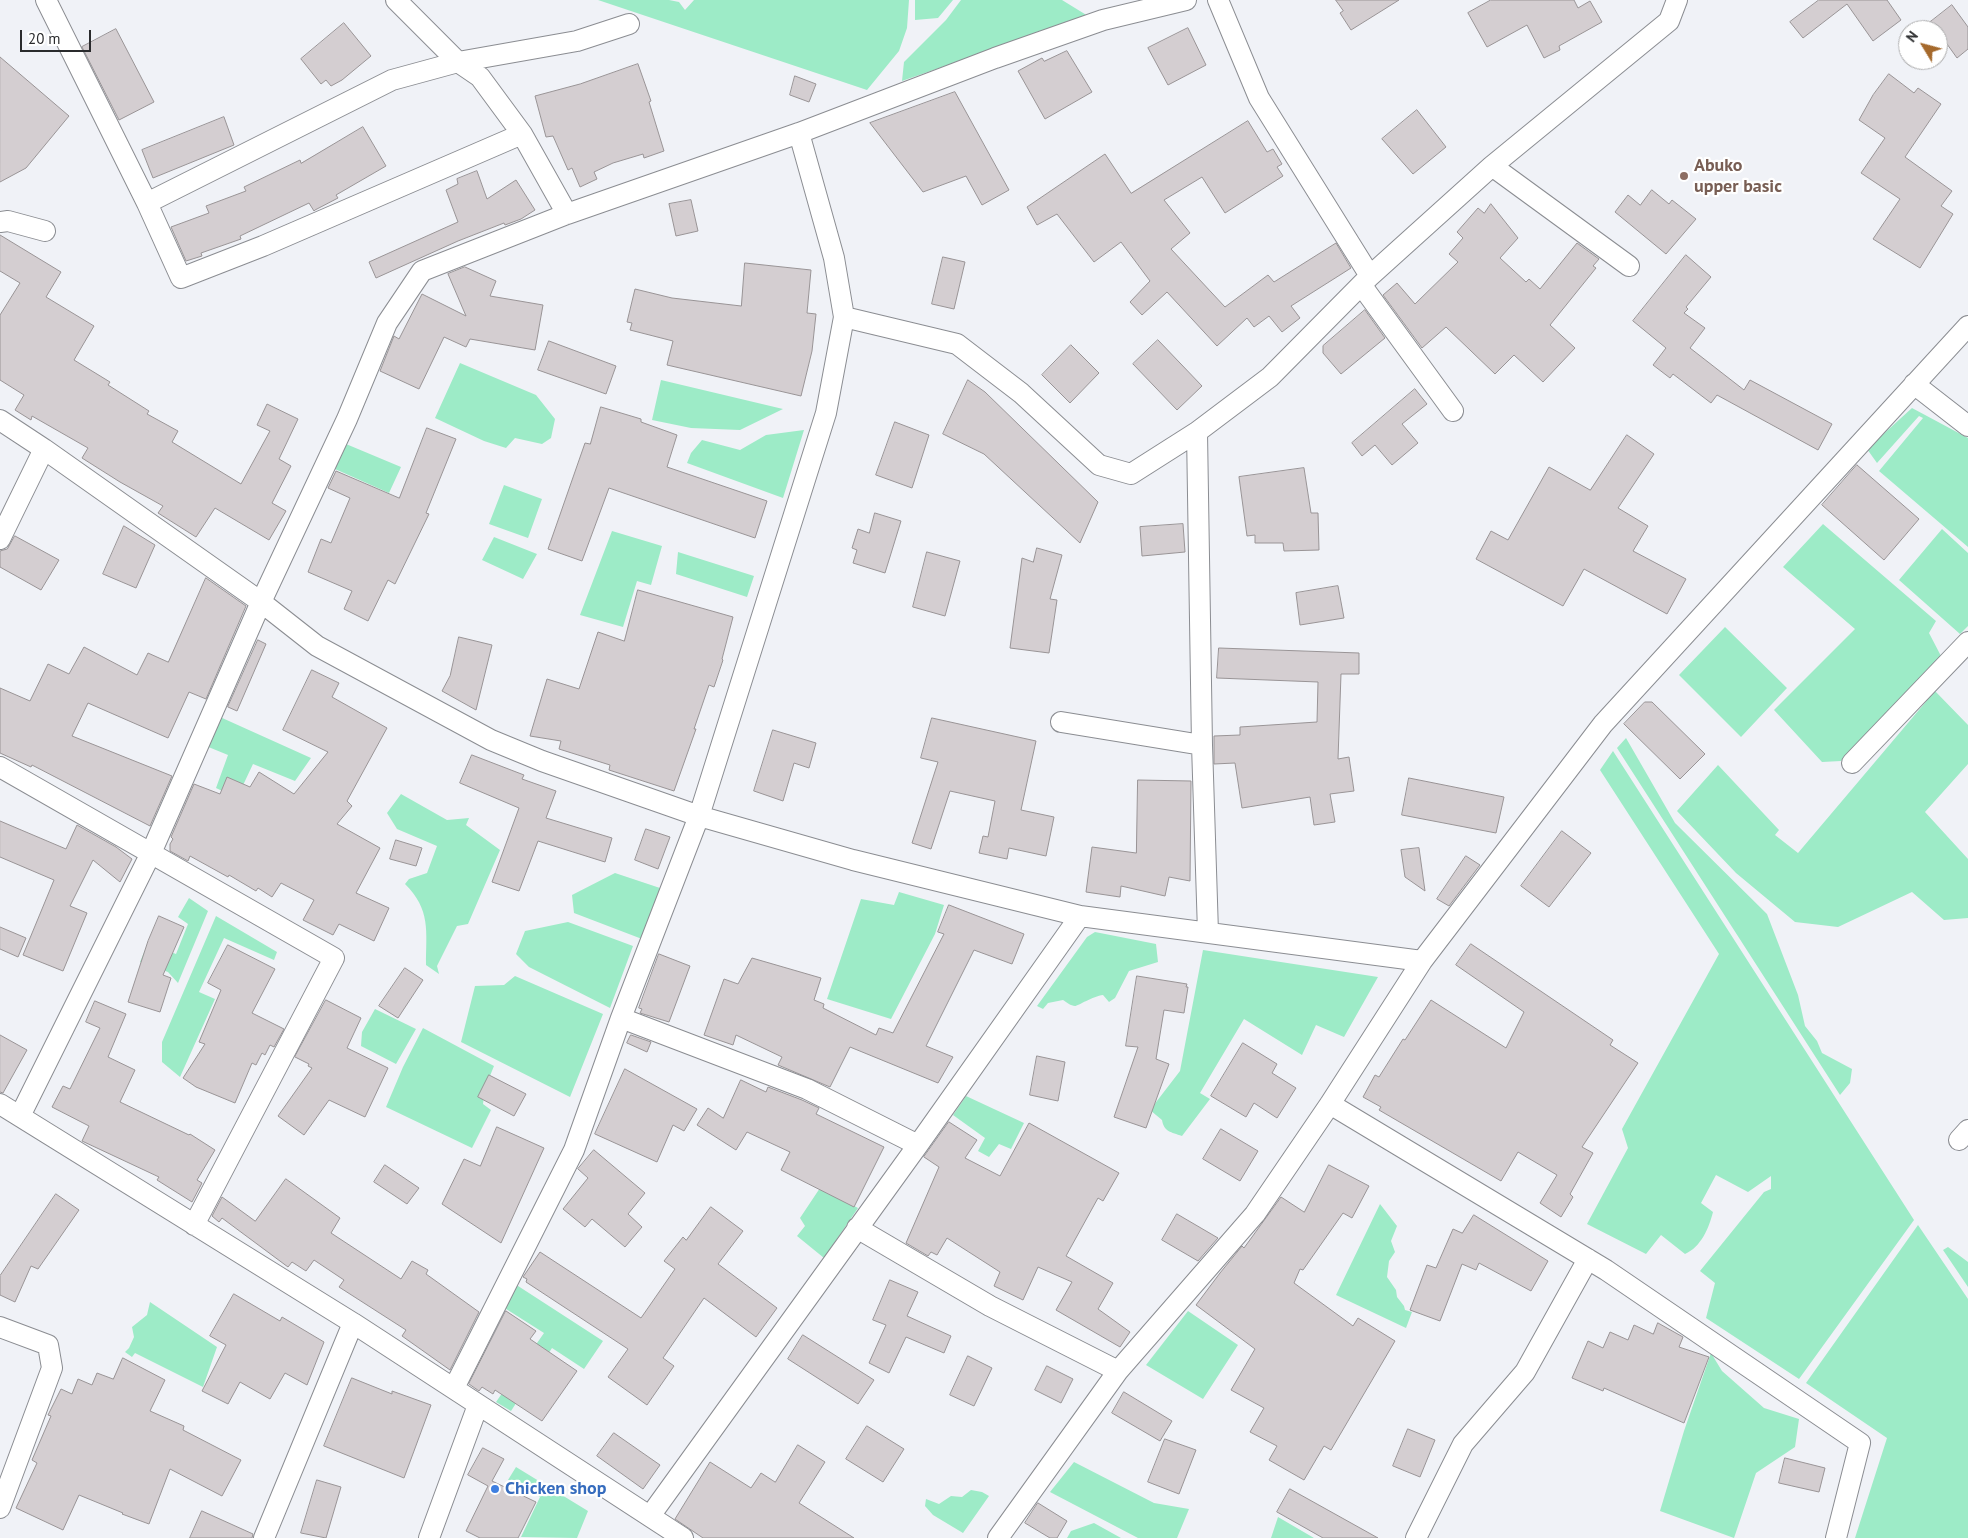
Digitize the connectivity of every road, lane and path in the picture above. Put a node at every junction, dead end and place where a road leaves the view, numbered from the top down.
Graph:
1 (46, 0) edge
2 (396, 0) edge
3 (1186, 0) edge
4 (1218, 0) edge
5 (1677, 0) edge
6 (628, 24) dead end
7 (458, 62) junction
8 (799, 133) junction
9 (522, 134) junction
10 (1492, 166) junction
11 (147, 202) junction
12 (567, 214) junction
13 (0, 222) edge
14 (45, 231) dead end
15 (1629, 266) dead end
16 (1366, 281) junction
17 (844, 317) junction
18 (1968, 326) edge
19 (1914, 384) junction
20 (1453, 411) dead end
21 (0, 420) edge
22 (1968, 426) edge
23 (1197, 432) junction
24 (44, 449) junction
25 (0, 539) edge
26 (261, 602) junction
27 (1968, 642) edge
28 (1061, 722) dead end
29 (1202, 745) junction
30 (1852, 763) dead end
31 (0, 767) edge
32 (699, 816) junction
33 (151, 853) junction
34 (1080, 916) junction
35 (1208, 932) junction
36 (1422, 961) junction
37 (621, 1018) junction
38 (0, 1104) edge
39 (1330, 1104) junction
40 (20, 1116) junction
41 (918, 1145) junction
42 (194, 1224) junction
43 (857, 1228) junction
44 (1588, 1259) junction
45 (353, 1322) junction
46 (0, 1327) edge
47 (1118, 1372) junction
48 (454, 1388) junction
49 (478, 1405) junction
50 (0, 1508) edge
51 (650, 1516) junction
52 (264, 1538) edge
53 (429, 1538) edge
54 (683, 1538) edge
55 (998, 1538) edge
56 (1416, 1538) edge
57 (1836, 1538) edge

1 - 11 street
2 - 7 street
3 - 8 street
4 - 16 street
5 - 10 street
6 - 7 street
7 - 9 street
7 - 11 street
8 - 12 street
8 - 17 street
9 - 11 street
9 - 12 street
10 - 15 street
10 - 16 street
12 - 26 street
13 - 14 street
16 - 20 street
16 - 23 street
17 - 23 street
17 - 32 street
18 - 19 street
19 - 22 street
19 - 36 street
21 - 24 street
23 - 29 street
24 - 25 street
24 - 26 street
26 - 32 street
26 - 33 street
27 - 30 street
28 - 29 street
29 - 35 street
31 - 33 street
32 - 34 street
32 - 37 street
33 - 40 street
33 - 42 street
34 - 35 street
34 - 41 street
35 - 36 street
36 - 39 street
37 - 41 street
37 - 48 street
38 - 40 street
39 - 44 street
39 - 47 street
40 - 42 street
41 - 43 street
42 - 45 street
43 - 47 street
43 - 51 street
44 - 56 street
44 - 57 street
45 - 48 street
45 - 52 street
46 - 50 street
47 - 55 street
48 - 49 street
49 - 51 street
49 - 53 street
51 - 54 street

